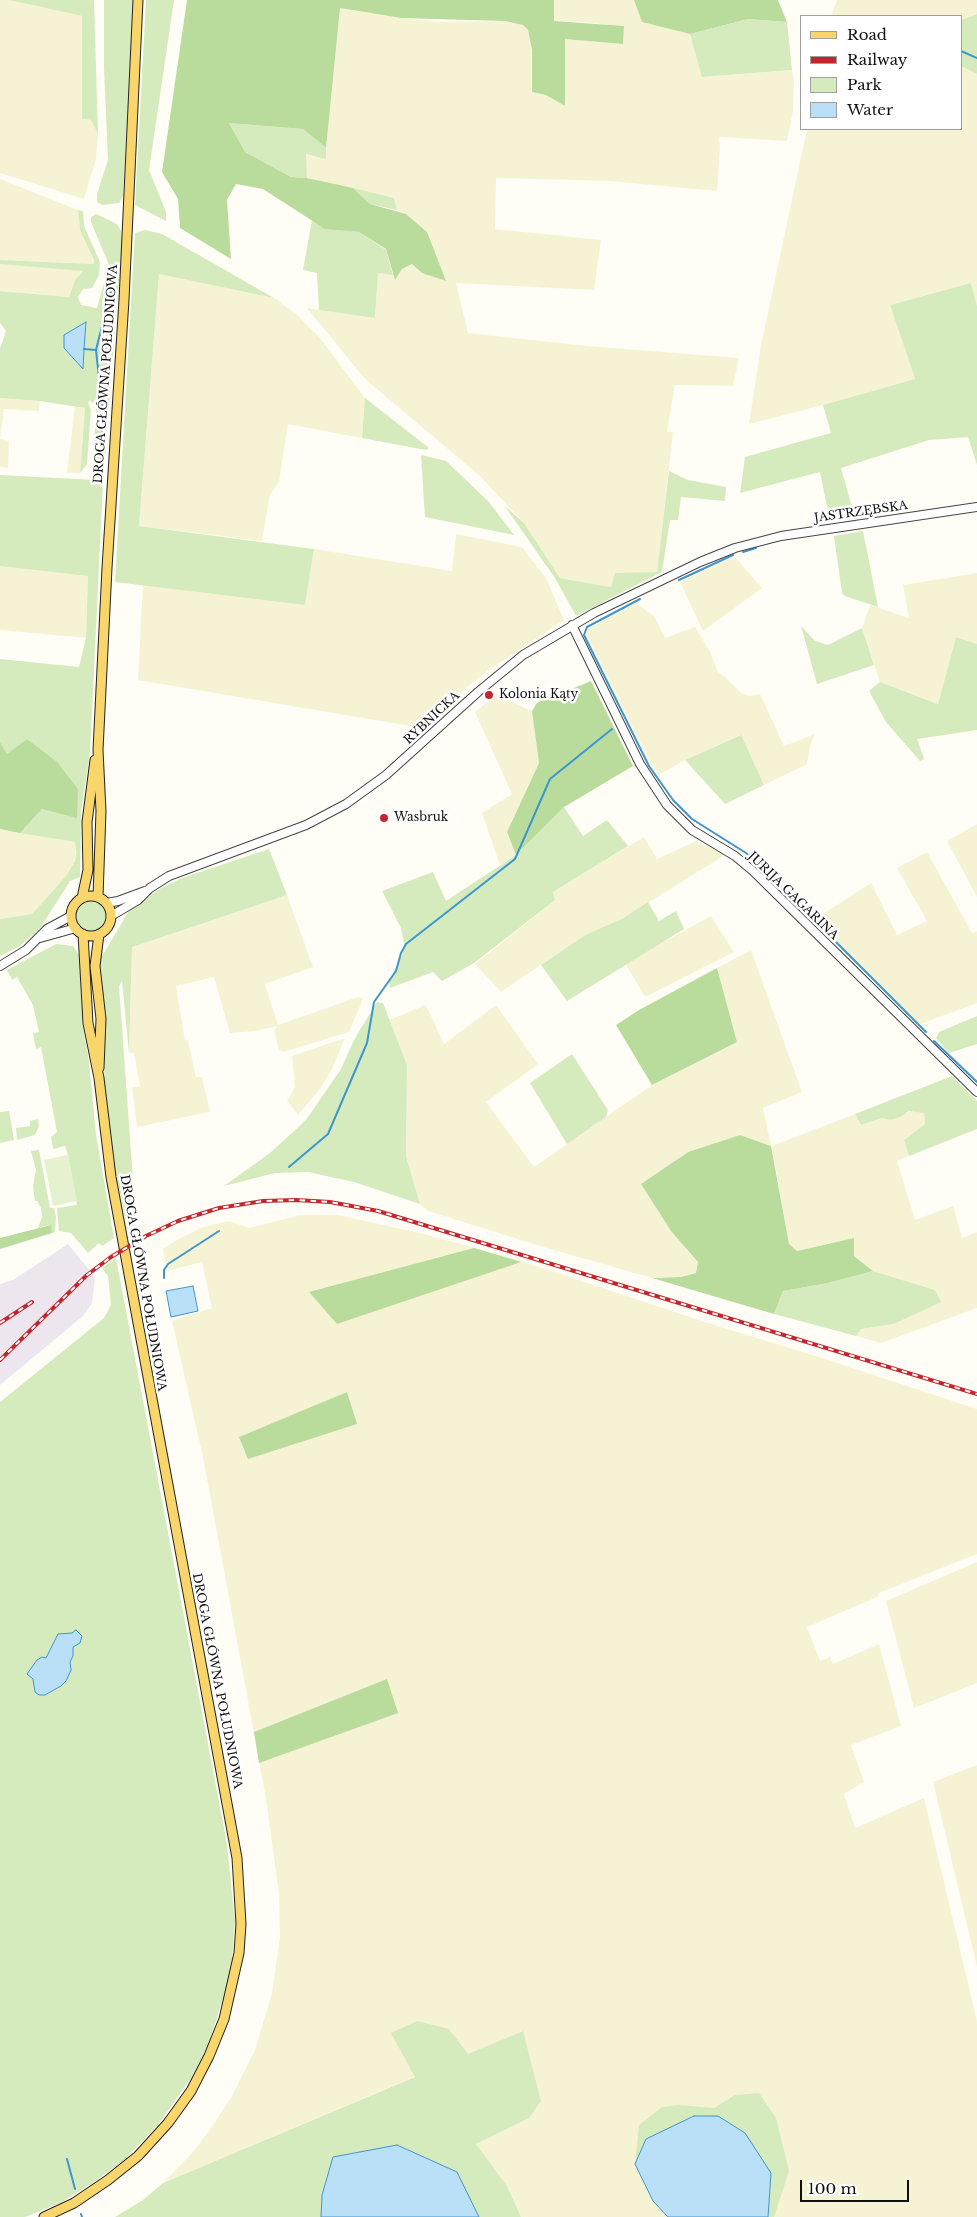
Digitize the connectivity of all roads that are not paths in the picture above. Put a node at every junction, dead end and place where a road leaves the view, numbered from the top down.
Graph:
1 (138, 0) edge
2 (977, 508) edge
3 (728, 550) joint
4 (572, 625) junction
5 (98, 750) junction
6 (147, 890) junction
7 (82, 898) junction
8 (102, 900) junction
9 (71, 916) junction
10 (111, 916) junction
11 (80, 931) junction
12 (99, 934) junction
13 (38, 939) junction
14 (0, 966) edge
15 (98, 1078) junction
16 (977, 1092) edge
17 (44, 2217) edge

1 - 5 main road, DROGA GŁÓWNA POŁUDNIOWA
2 - 3 street, JASTRZĘBSKA
3 - 4 street, RYBNICKA
4 - 6 street, RYBNICKA
4 - 16 street, JURIJA GAGARINA
5 - 7 main road, DROGA GŁÓWNA POŁUDNIOWA
5 - 8 main road, DROGA GŁÓWNA POŁUDNIOWA
6 - 8 street, RYBNICKA
6 - 10 street, RYBNICKA
7 - 8 main road
7 - 9 main road
8 - 10 main road
9 - 11 main road
9 - 13 street
10 - 12 main road
11 - 12 main road
11 - 13 street
11 - 15 main road, DROGA GŁÓWNA POŁUDNIOWA
12 - 15 main road, DROGA GŁÓWNA POŁUDNIOWA
13 - 14 street
15 - 17 main road, DROGA GŁÓWNA POŁUDNIOWA

